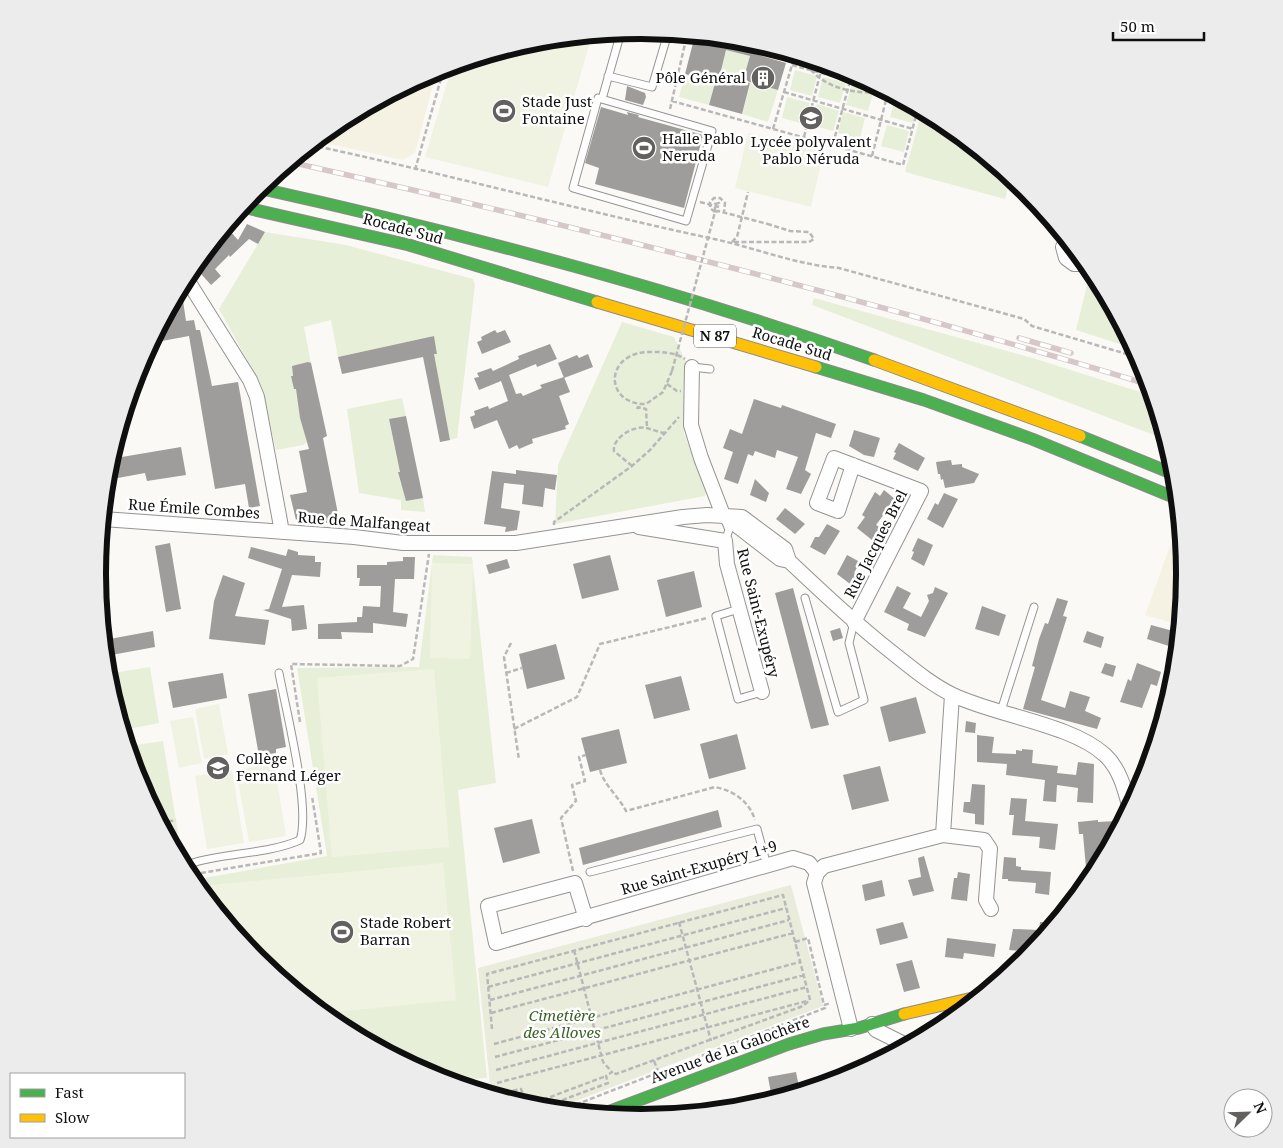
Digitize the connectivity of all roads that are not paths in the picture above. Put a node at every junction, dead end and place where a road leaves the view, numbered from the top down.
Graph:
1 (619, 40) edge
2 (666, 40) edge
3 (608, 76) junction
4 (602, 99) junction
5 (269, 190) edge
6 (251, 209) edge
7 (1064, 246) edge
8 (1078, 264) edge
9 (191, 286) edge
10 (692, 367) joint
11 (710, 369) dead end
12 (854, 465) dead end
13 (1166, 471) edge
14 (1171, 496) edge
15 (723, 515) junction
16 (109, 519) edge
17 (628, 525) junction
18 (282, 532) junction
19 (725, 541) junction
20 (804, 598) dead end
21 (1034, 607) dead end
22 (739, 609) junction
23 (854, 622) junction
24 (279, 673) dead end
25 (762, 692) joint
26 (952, 695) junction
27 (1000, 714) junction
28 (1127, 799) edge
29 (943, 835) junction
30 (191, 863) edge
31 (767, 866) junction
32 (590, 872) dead end
33 (817, 873) junction
34 (991, 909) dead end
35 (586, 919) junction
36 (967, 999) edge
37 (872, 1024) junction
38 (851, 1029) junction
39 (901, 1042) edge
40 (617, 1108) edge

1 - 3 lane
2 - 3 lane
3 - 4 lane
4 - 4 lane
5 - 13 main road, Rocade Sud / N 87
6 - 14 main road, Rocade Sud / N 87
7 - 8 street
9 - 18 street, Rue de Malfangeat
10 - 11 lane
10 - 15 street
12 - 23 street, Rue Jacques Brel
15 - 17 street, Rue de Malfangeat
15 - 19 lane
15 - 23 street, Rue de Malfangeat
16 - 18 street, Rue Émile Combes
17 - 18 street, Rue de Malfangeat
17 - 19 street, Rue de Malfangeat
19 - 22 street, Rue Saint-Exupéry
20 - 23 lane
21 - 27 lane
22 - 25 street, Rue Saint-Exupéry
22 - 25 lane
23 - 26 street, Rue de Malfangeat
24 - 30 lane
26 - 27 street, Rue de Malfangeat
26 - 29 street
27 - 28 street, Rue de Malfangeat
29 - 33 street
29 - 34 street
31 - 32 lane
31 - 33 street, Rue Saint-Exupéry 1+9
31 - 35 street, Rue Saint-Exupéry 1+9
33 - 38 street
35 - 35 street, Rue Saint-Exupéry 1+9
36 - 37 main road, Avenue de la Galochère
37 - 38 main road, Avenue de la Galochère
37 - 39 street
38 - 40 main road, Avenue de la Galochère

